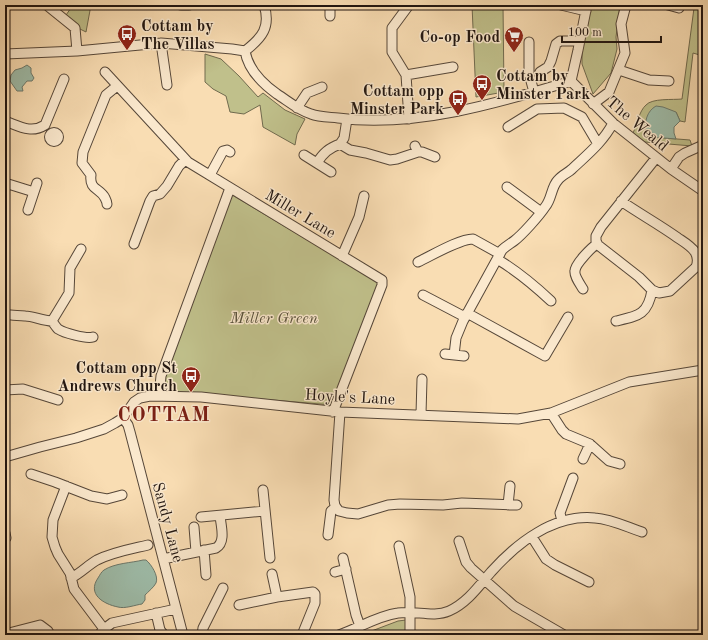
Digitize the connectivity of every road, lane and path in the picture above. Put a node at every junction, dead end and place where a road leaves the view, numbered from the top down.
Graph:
1 (181, 5) edge
2 (189, 5) edge
3 (264, 5) edge
4 (330, 5) edge
5 (409, 5) edge
6 (561, 5) edge
7 (626, 5) edge
8 (668, 5) edge
9 (49, 7) dead end
10 (586, 8) edge
11 (679, 8) dead end
12 (58, 9) edge
13 (330, 16) dead end
14 (530, 42) dead end
15 (580, 42) junction
16 (161, 43) junction
17 (77, 51) junction
18 (245, 51) junction
19 (5, 54) edge
20 (453, 68) dead end
21 (619, 70) junction
22 (105, 72) dead end
23 (540, 72) dead end
24 (406, 75) junction
25 (64, 79) dead end
26 (571, 81) junction
27 (670, 81) dead end
28 (167, 85) dead end
29 (117, 86) junction
30 (322, 87) dead end
31 (534, 92) junction
32 (593, 104) junction
33 (297, 108) junction
34 (347, 119) junction
35 (409, 119) junction
36 (5, 121) edge
37 (613, 123) junction
38 (45, 125) junction
39 (508, 127) dead end
40 (52, 133) dead end
41 (340, 144) junction
42 (598, 144) junction
43 (703, 145) edge
44 (230, 152) dead end
45 (304, 155) dead end
46 (435, 157) dead end
47 (656, 158) junction
48 (185, 160) junction
49 (317, 163) junction
50 (671, 169) junction
51 (331, 172) dead end
52 (210, 175) junction
53 (5, 183) edge
54 (37, 183) dead end
55 (507, 187) dead end
56 (230, 188) junction
57 (703, 191) edge
58 (34, 192) junction
59 (364, 196) dead end
60 (621, 201) junction
61 (107, 204) dead end
62 (28, 210) dead end
63 (541, 212) junction
64 (134, 244) dead end
65 (597, 244) junction
66 (81, 249) dead end
67 (342, 256) junction
68 (499, 256) junction
69 (418, 262) dead end
70 (583, 289) dead end
71 (652, 290) junction
72 (423, 295) dead end
73 (551, 301) dead end
74 (5, 314) edge
75 (466, 315) junction
76 (568, 318) dead end
77 (616, 321) dead end
78 (52, 322) junction
79 (93, 337) dead end
80 (464, 356) dead end
81 (703, 370) edge
82 (422, 379) dead end
83 (5, 390) edge
84 (159, 396) junction
85 (58, 400) dead end
86 (337, 412) junction
87 (551, 413) junction
88 (421, 414) junction
89 (123, 418) junction
90 (590, 444) junction
91 (5, 457) edge
92 (584, 459) dead end
93 (620, 464) dead end
94 (31, 474) dead end
95 (573, 478) dead end
96 (66, 486) junction
97 (510, 486) dead end
98 (263, 490) dead end
99 (122, 496) dead end
100 (336, 507) junction
101 (265, 511) junction
102 (220, 516) junction
103 (201, 517) dead end
104 (562, 521) junction
105 (194, 527) dead end
106 (642, 532) dead end
107 (328, 535) dead end
108 (532, 537) junction
109 (459, 541) dead end
110 (148, 545) dead end
111 (399, 546) dead end
112 (200, 551) junction
113 (270, 558) dead end
114 (343, 558) dead end
115 (163, 559) junction
116 (346, 569) junction
117 (335, 572) dead end
118 (272, 574) dead end
119 (206, 575) dead end
120 (71, 578) junction
121 (484, 580) junction
122 (589, 582) dead end
123 (223, 588) dead end
124 (277, 597) junction
125 (239, 605) dead end
126 (176, 609) junction
127 (411, 611) junction
128 (156, 614) junction
129 (360, 626) junction
130 (101, 632) edge
131 (5, 634) edge
132 (50, 635) edge
133 (164, 635) edge
134 (183, 635) edge
135 (202, 635) edge
136 (302, 635) edge
137 (339, 635) edge
138 (410, 635) edge
139 (564, 635) edge

1 - 2 street
3 - 18 street
4 - 13 street
5 - 24 street
6 - 10 street
7 - 21 street
8 - 11 street
9 - 12 street
10 - 15 street
12 - 17 street
14 - 31 street
15 - 23 street
15 - 26 street
16 - 17 street
16 - 18 street
16 - 28 street
17 - 19 street
18 - 33 street
20 - 24 street
21 - 27 street
21 - 32 street
22 - 29 street, Miller Lane
24 - 35 street
25 - 38 street
26 - 31 street
26 - 32 street, The Weald
29 - 48 street, Miller Lane
29 - 61 street
30 - 33 street
31 - 35 street
32 - 37 street, The Weald
33 - 34 street
34 - 35 street
34 - 41 street
36 - 38 street
37 - 42 street
37 - 47 street, The Weald
38 - 40 street
39 - 42 street
41 - 46 street
41 - 49 street
42 - 63 street
43 - 50 street, The Weald
44 - 52 street
45 - 49 street
47 - 50 street, The Weald
47 - 60 street
48 - 52 street, Miller Lane
48 - 64 street
49 - 51 street
50 - 57 street, The Weald
52 - 56 street, Miller Lane
53 - 58 street
54 - 58 street
55 - 63 street
56 - 67 street, Miller Lane
56 - 84 street
58 - 62 street
59 - 67 street
60 - 65 street
60 - 71 street
63 - 68 street
65 - 70 street
65 - 71 street
66 - 78 street
67 - 86 street, Miller Lane
68 - 69 street
68 - 73 street
68 - 75 street
71 - 77 street
72 - 75 street
74 - 78 street
75 - 76 street
75 - 80 street
78 - 79 street
81 - 87 street, Hoyle's Lane
82 - 88 street
83 - 85 street
84 - 86 street, Hoyle's Lane
84 - 89 street, Hoyle's Lane
86 - 88 street, Hoyle's Lane
86 - 100 street
87 - 88 street, Hoyle's Lane
87 - 90 street
89 - 91 street, Hoyle's Lane
89 - 115 street, Sandy Lane
90 - 92 street
90 - 93 street
94 - 96 street
95 - 104 street
96 - 99 street
96 - 120 street
97 - 100 street
98 - 101 street
100 - 107 street
101 - 102 street
101 - 113 street
102 - 103 street
102 - 112 street
104 - 106 street
104 - 108 street
105 - 112 street
108 - 121 street
108 - 122 street
109 - 121 street
110 - 120 street
111 - 127 street
112 - 115 street
112 - 119 street
114 - 116 street
115 - 126 street, Sandy Lane
116 - 117 street
116 - 129 street
118 - 124 street
120 - 130 street
121 - 127 street
121 - 139 street
123 - 135 street
124 - 125 street
124 - 136 street
126 - 128 street
126 - 134 street, Sandy Lane
127 - 129 street
127 - 138 street
128 - 130 street
128 - 133 street
129 - 137 street
131 - 132 street

